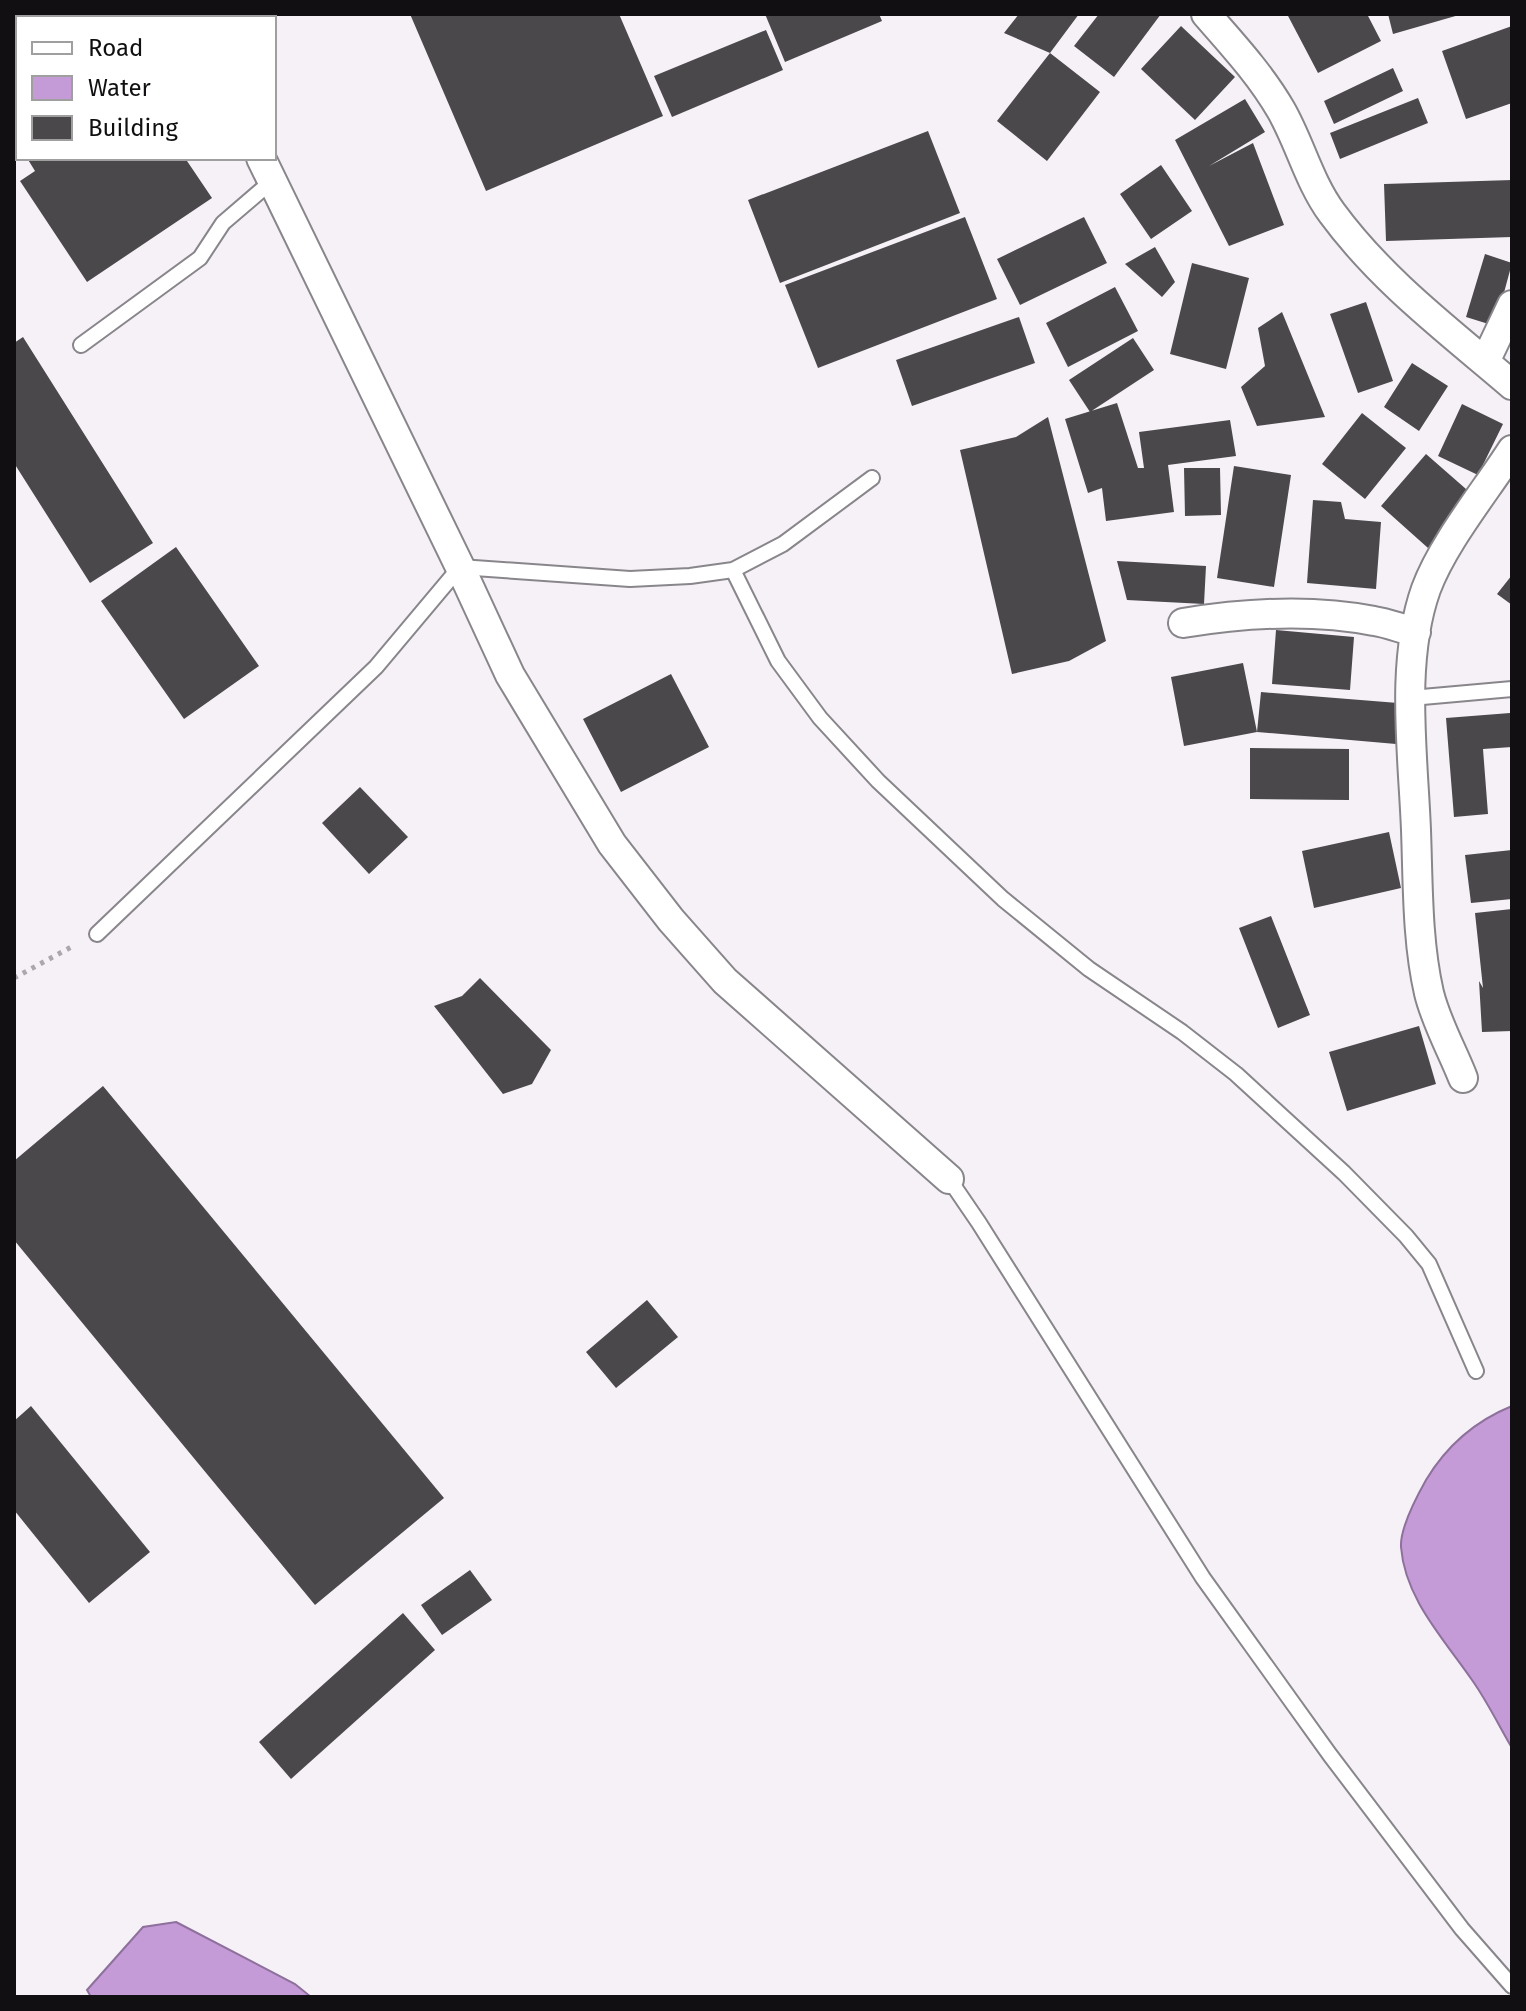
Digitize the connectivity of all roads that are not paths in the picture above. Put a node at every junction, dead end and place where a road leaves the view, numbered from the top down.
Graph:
1 (1206, 14) edge
2 (266, 170) edge
3 (1512, 305) edge
4 (81, 345) dead end
5 (1485, 362) junction
6 (1512, 385) edge
7 (1512, 450) edge
8 (872, 478) dead end
9 (460, 567) junction
10 (733, 570) junction
11 (1183, 623) dead end
12 (1416, 632) junction
13 (1512, 689) edge
14 (1411, 698) junction
15 (97, 934) road end
16 (1463, 1078) dead end
17 (949, 1179) joint
18 (1476, 1371) dead end
19 (1512, 1986) edge

1 - 5 street
2 - 4 lane
2 - 9 street
3 - 5 street
5 - 6 street
7 - 12 street
8 - 10 lane
9 - 10 lane
9 - 15 lane
9 - 17 street
10 - 18 lane
11 - 12 street
12 - 14 street
13 - 14 lane
14 - 16 street
17 - 19 lane

